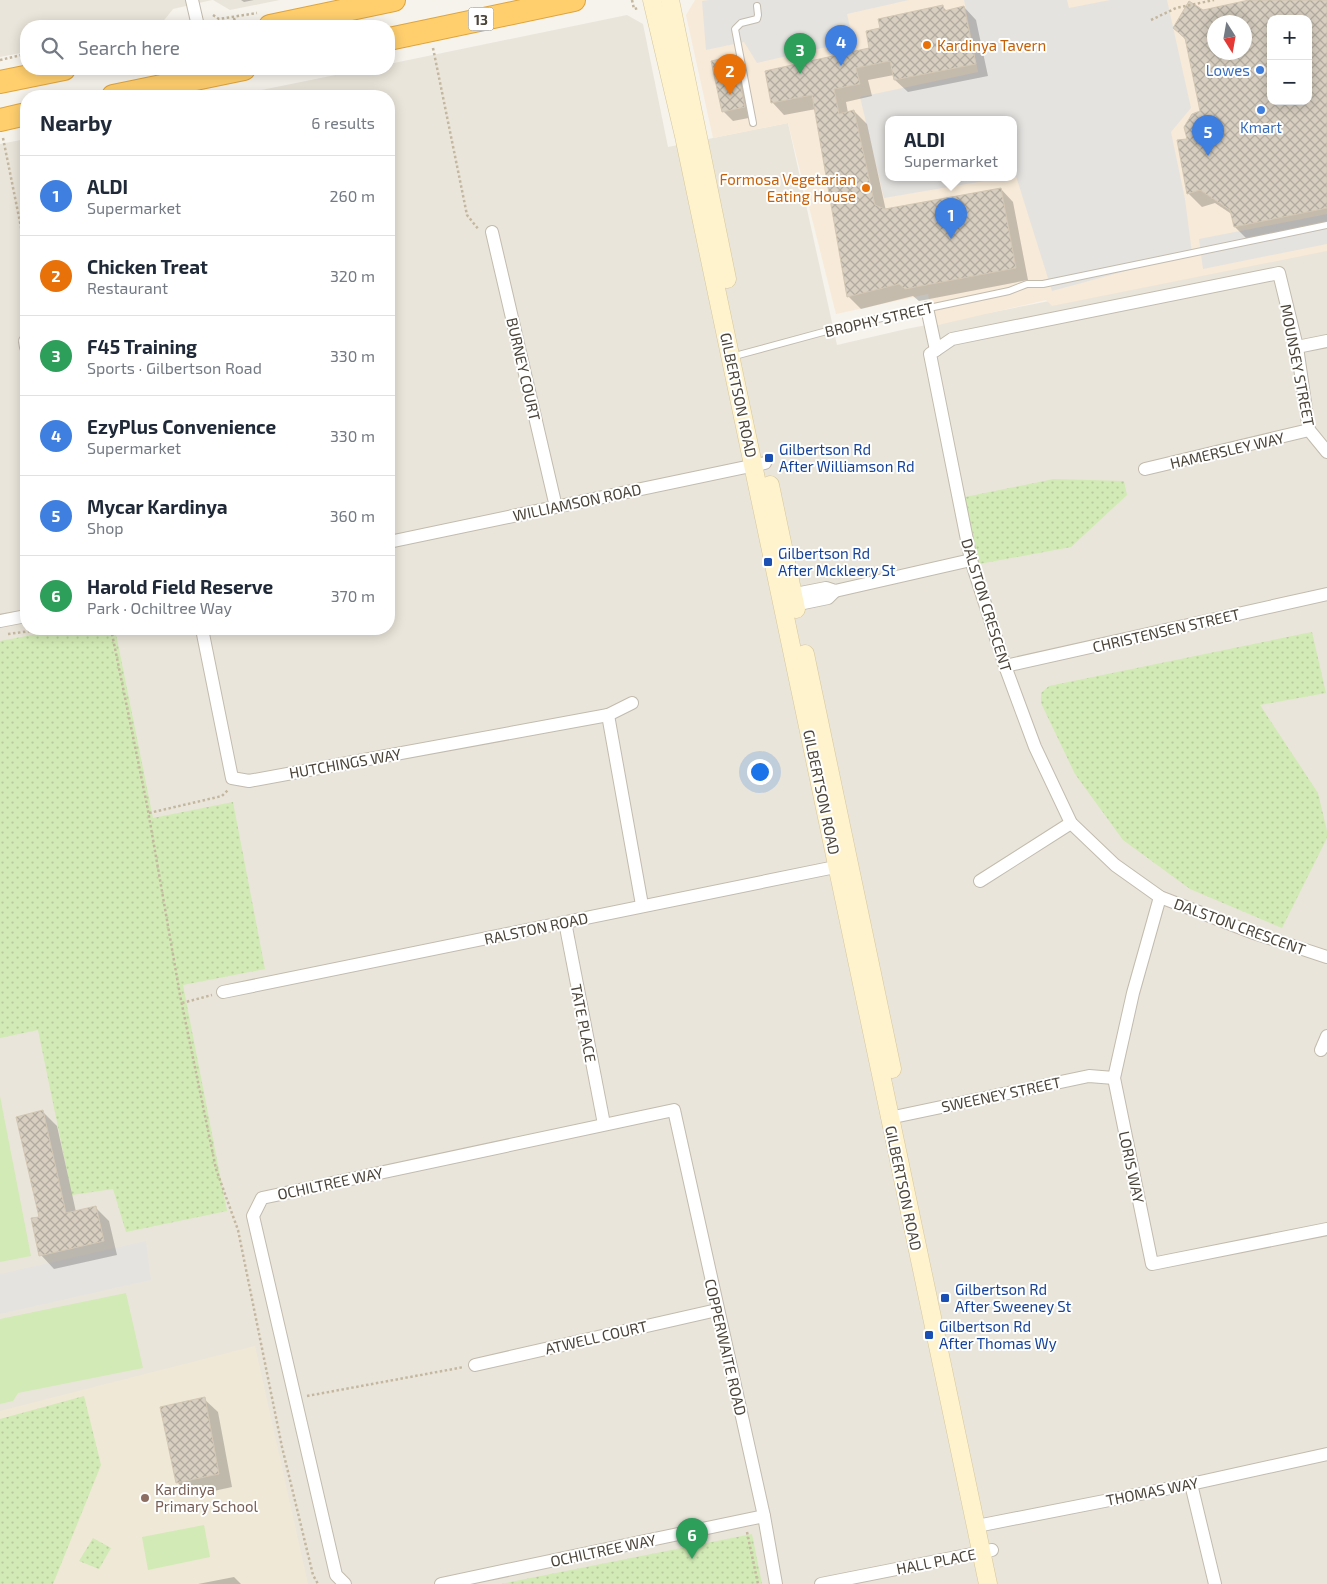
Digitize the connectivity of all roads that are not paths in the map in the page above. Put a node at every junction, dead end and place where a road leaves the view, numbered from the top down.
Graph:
1 (192, 0) edge
2 (394, 0) edge
3 (574, 0) edge
4 (652, 0) edge
5 (670, 0) edge
6 (757, 6) dead end
7 (197, 20) edge
8 (299, 20) edge
9 (395, 38) edge
10 (34, 75) edge
11 (215, 75) edge
12 (0, 82) edge
13 (142, 90) edge
14 (20, 117) edge
15 (753, 123) dead end
16 (1, 127) edge
17 (1327, 225) edge
18 (492, 232) road end
19 (927, 308) junction
20 (1327, 341) edge
21 (1297, 347) junction
22 (936, 350) junction
23 (737, 356) junction
24 (1309, 430) junction
25 (1327, 452) edge
26 (759, 464) junction
27 (1145, 469) dead end
28 (556, 507) junction
29 (395, 541) edge
30 (971, 560) junction
31 (1327, 594) edge
32 (787, 601) junction
33 (20, 617) edge
34 (0, 621) edge
35 (203, 635) edge
36 (1005, 666) junction
37 (632, 703) dead end
38 (608, 715) junction
39 (1071, 822) junction
40 (844, 865) junction
41 (980, 881) dead end
42 (1160, 897) junction
43 (642, 905) junction
44 (565, 922) junction
45 (1327, 957) edge
46 (223, 992) road end
47 (1327, 1036) edge
48 (1320, 1050) dead end
49 (1114, 1078) junction
50 (674, 1110) joint
51 (895, 1116) junction
52 (604, 1124) junction
53 (1327, 1229) edge
54 (717, 1310) junction
55 (475, 1365) road end
56 (1327, 1454) edge
57 (1191, 1484) junction
58 (764, 1516) junction
59 (982, 1525) junction
60 (987, 1551) junction
61 (345, 1584) edge
62 (441, 1584) edge
63 (776, 1584) edge
64 (821, 1584) edge
65 (988, 1584) edge
66 (999, 1584) edge
67 (1215, 1584) edge

1 - 7 street
2 - 8 highway
3 - 9 highway, 13
4 - 23 street, GILBERTSON ROAD
5 - 23 street, GILBERTSON ROAD
6 - 15 lane
10 - 12 highway
11 - 13 highway
14 - 16 highway
17 - 19 lane, BROPHY STREET
18 - 28 street, BURNEY COURT
19 - 22 street
19 - 23 lane, BROPHY STREET
20 - 21 street
21 - 22 street, MOUNSEY STREET
21 - 24 street, MOUNSEY STREET
22 - 30 street, DALSTON CRESCENT
23 - 26 street, GILBERTSON ROAD
24 - 25 street, MOUNSEY STREET
24 - 27 street, HAMERSLEY WAY
26 - 28 street, WILLIAMSON ROAD
26 - 32 street, GILBERTSON ROAD
28 - 29 street, WILLIAMSON ROAD
30 - 32 street
30 - 36 street, DALSTON CRESCENT
31 - 36 street, CHRISTENSEN STREET
32 - 40 street, GILBERTSON ROAD
33 - 34 street
35 - 38 street, HUTCHINGS WAY
36 - 39 street, DALSTON CRESCENT
37 - 38 street, HUTCHINGS WAY
38 - 43 street
39 - 41 street
39 - 42 street, DALSTON CRESCENT
40 - 43 street, RALSTON ROAD
40 - 51 street, GILBERTSON ROAD
42 - 45 street, DALSTON CRESCENT
42 - 49 street, LORIS WAY
43 - 44 street, RALSTON ROAD
44 - 46 street, RALSTON ROAD
44 - 52 street, TATE PLACE
47 - 48 street
49 - 51 street, SWEENEY STREET
49 - 53 street, LORIS WAY
50 - 52 street, OCHILTREE WAY
50 - 54 street, COPPERWAITE ROAD
51 - 59 street, GILBERTSON ROAD
52 - 61 street, OCHILTREE WAY
54 - 55 street, ATWELL COURT
54 - 58 street, COPPERWAITE ROAD
56 - 57 street, THOMAS WAY
57 - 59 street, THOMAS WAY
57 - 67 street
58 - 62 street, OCHILTREE WAY
58 - 63 street, COPPERWAITE ROAD
59 - 60 street, GILBERTSON ROAD
60 - 64 street, HALL PLACE
60 - 65 street, GILBERTSON ROAD
60 - 66 street, GILBERTSON ROAD

